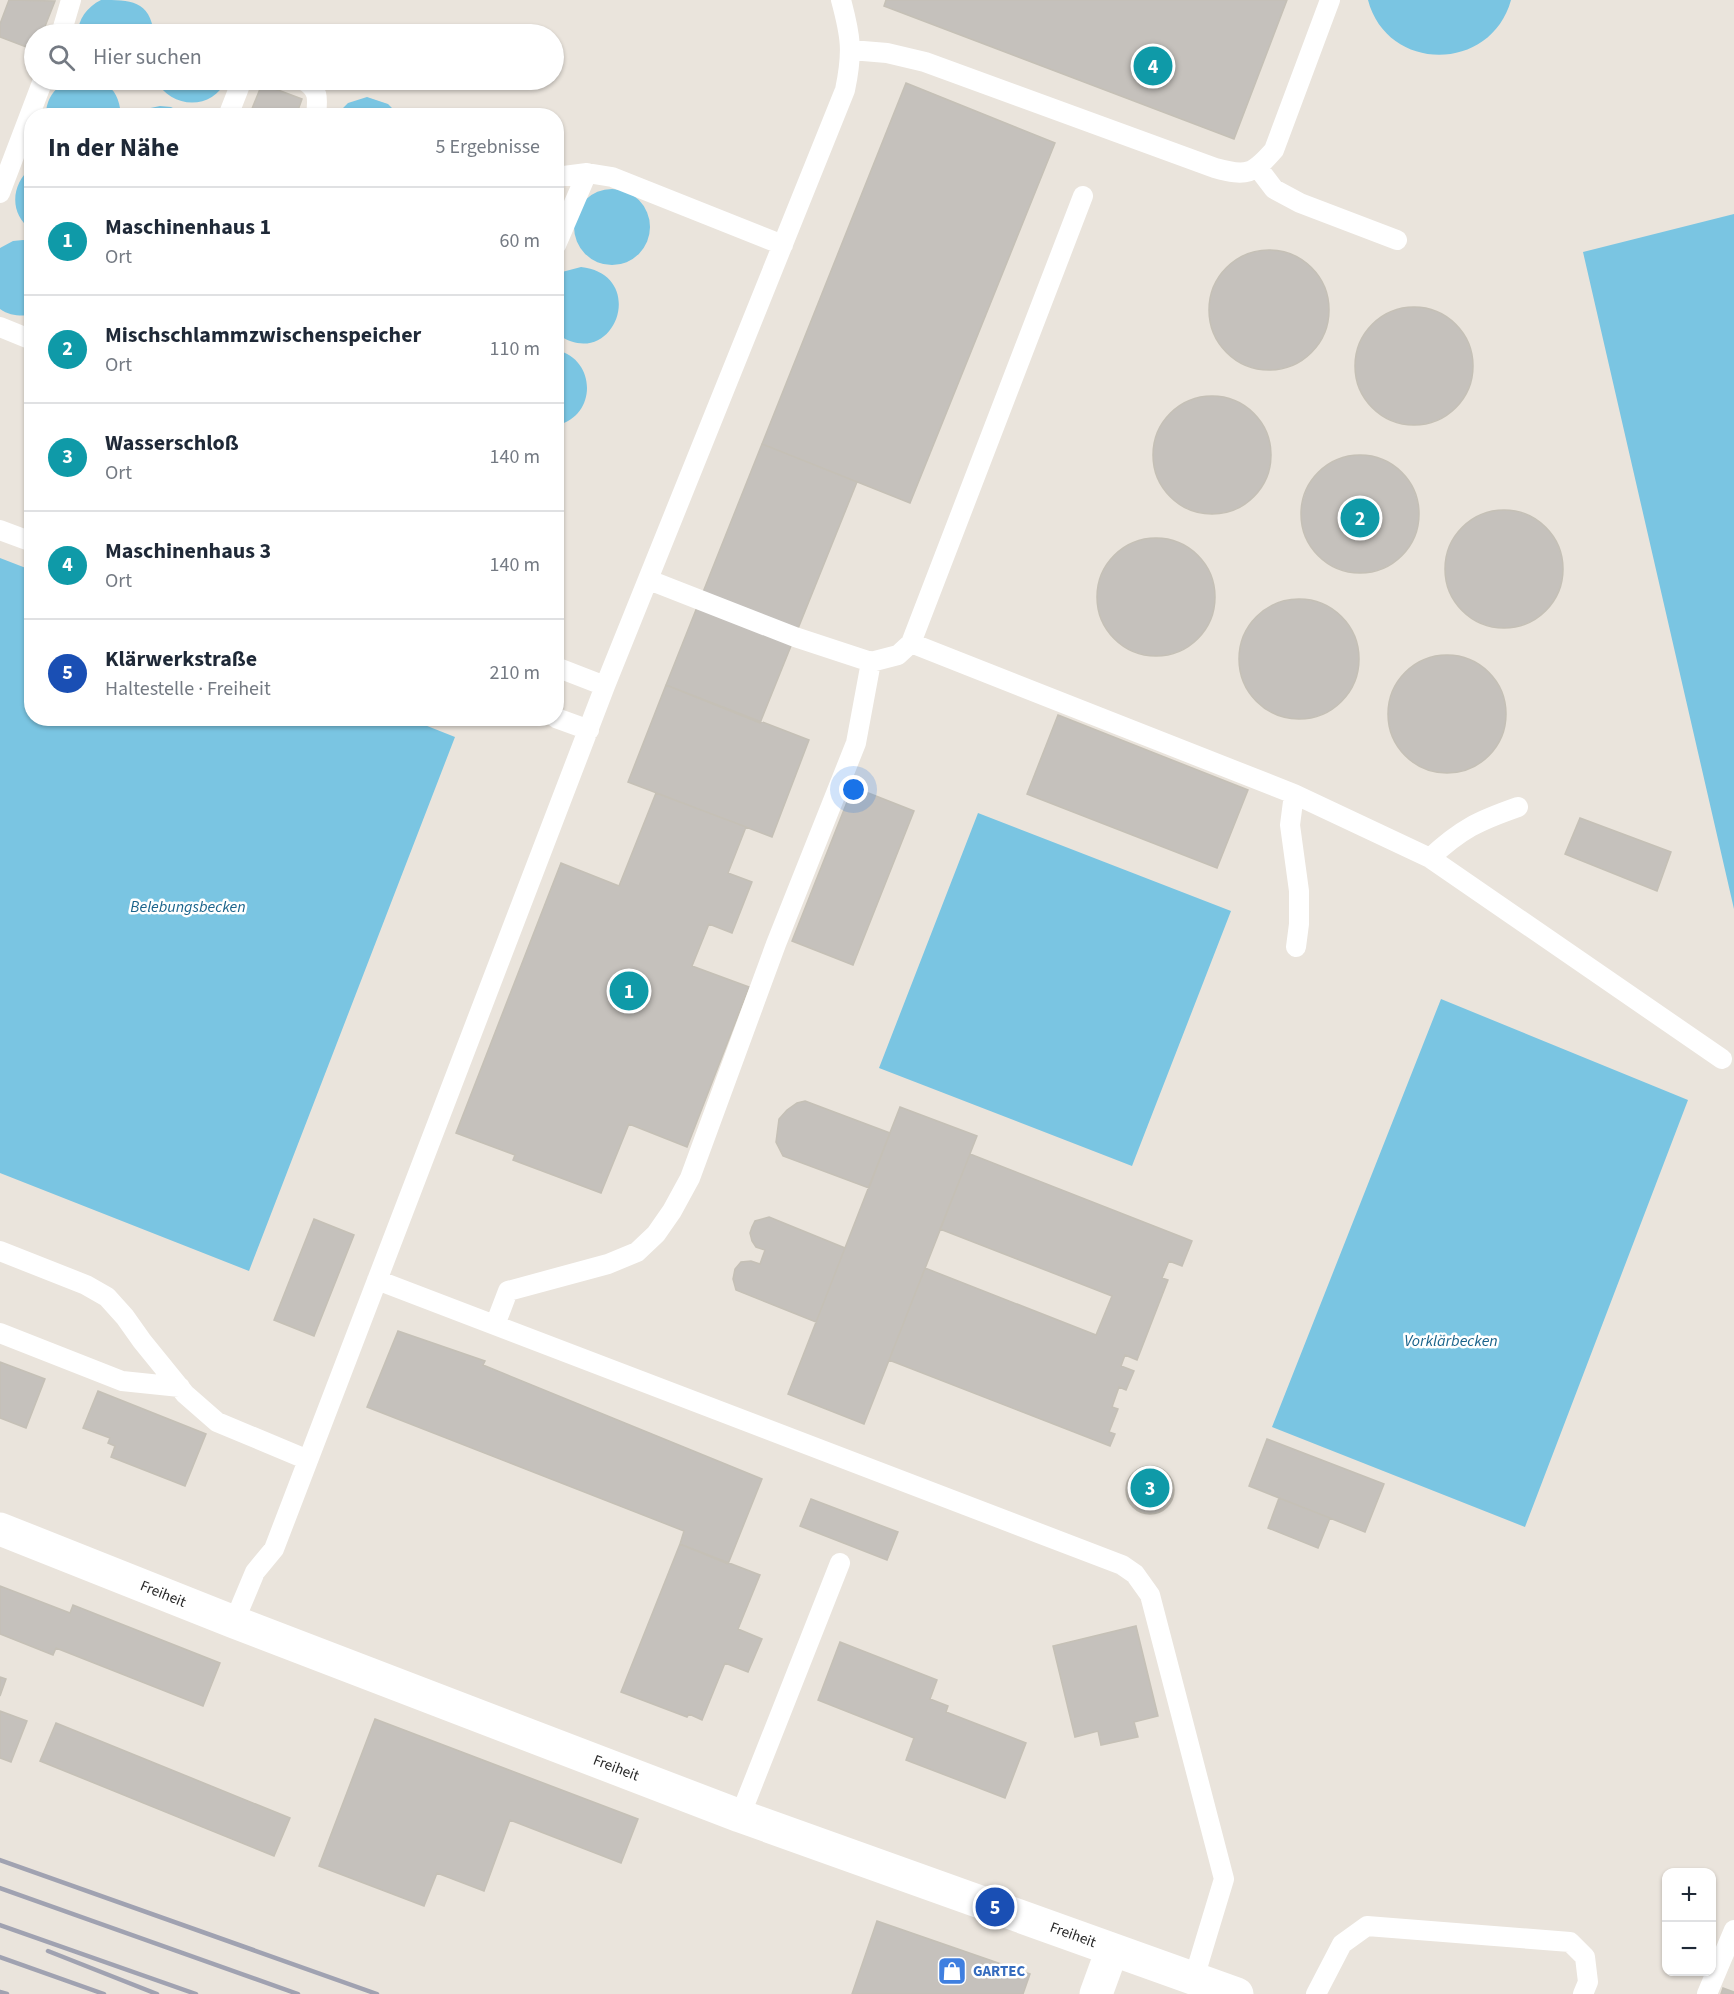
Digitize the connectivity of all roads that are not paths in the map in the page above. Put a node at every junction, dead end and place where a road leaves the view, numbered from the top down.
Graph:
1 (71, 0) edge
2 (841, 0) edge
3 (1330, 0) edge
4 (64, 24) edge
5 (850, 50) junction
6 (39, 90) edge
7 (238, 90) edge
8 (314, 90) edge
9 (32, 108) edge
10 (231, 108) edge
11 (317, 108) edge
12 (24, 130) edge
13 (1258, 168) junction
14 (587, 173) junction
15 (564, 176) edge
16 (0, 193) edge
17 (1083, 196) dead end
18 (564, 226) edge
19 (1397, 240) dead end
20 (783, 245) junction
21 (0, 327) edge
22 (24, 337) edge
23 (0, 530) edge
24 (24, 539) edge
25 (649, 580) junction
26 (911, 643) junction
27 (871, 662) junction
28 (564, 670) edge
29 (605, 686) junction
30 (564, 721) edge
31 (589, 730) junction
32 (1294, 794) junction
33 (1518, 807) dead end
34 (1430, 858) junction
35 (1296, 947) dead end
36 (1722, 1059) dead end
37 (0, 1251) edge
38 (377, 1280) junction
39 (495, 1325) junction
40 (0, 1333) edge
41 (180, 1387) junction
42 (308, 1460) junction
43 (0, 1529) edge
44 (840, 1563) dead end
45 (234, 1622) junction
46 (740, 1816) junction
47 (1732, 1942) edge
48 (1112, 1950) junction
49 (1194, 1978) junction
50 (1096, 1994) edge
51 (1237, 1994) edge
52 (1316, 1994) edge
53 (1583, 1994) edge
54 (1707, 1994) edge

1 - 4 lane
2 - 5 lane
3 - 13 lane
5 - 13 lane
5 - 20 lane
6 - 9 lane
7 - 10 lane
8 - 11 lane
12 - 16 lane
13 - 19 lane
14 - 15 lane
14 - 18 lane
14 - 20 lane
17 - 26 lane
20 - 25 lane
21 - 22 lane
23 - 24 lane
25 - 27 lane
25 - 29 lane
26 - 27 lane
26 - 32 lane
27 - 39 lane
28 - 29 lane
29 - 31 lane
30 - 31 lane
31 - 38 lane
32 - 34 lane
32 - 35 lane
33 - 34 lane
34 - 36 lane
37 - 41 lane
38 - 39 lane
38 - 42 lane
39 - 49 lane
40 - 41 lane
41 - 42 lane
42 - 45 lane
43 - 45 street, Freiheit
44 - 46 lane
45 - 46 street, Freiheit
46 - 48 street, Freiheit
47 - 54 lane
48 - 49 street, Freiheit
48 - 50 street
49 - 51 street, Freiheit
52 - 53 lane

